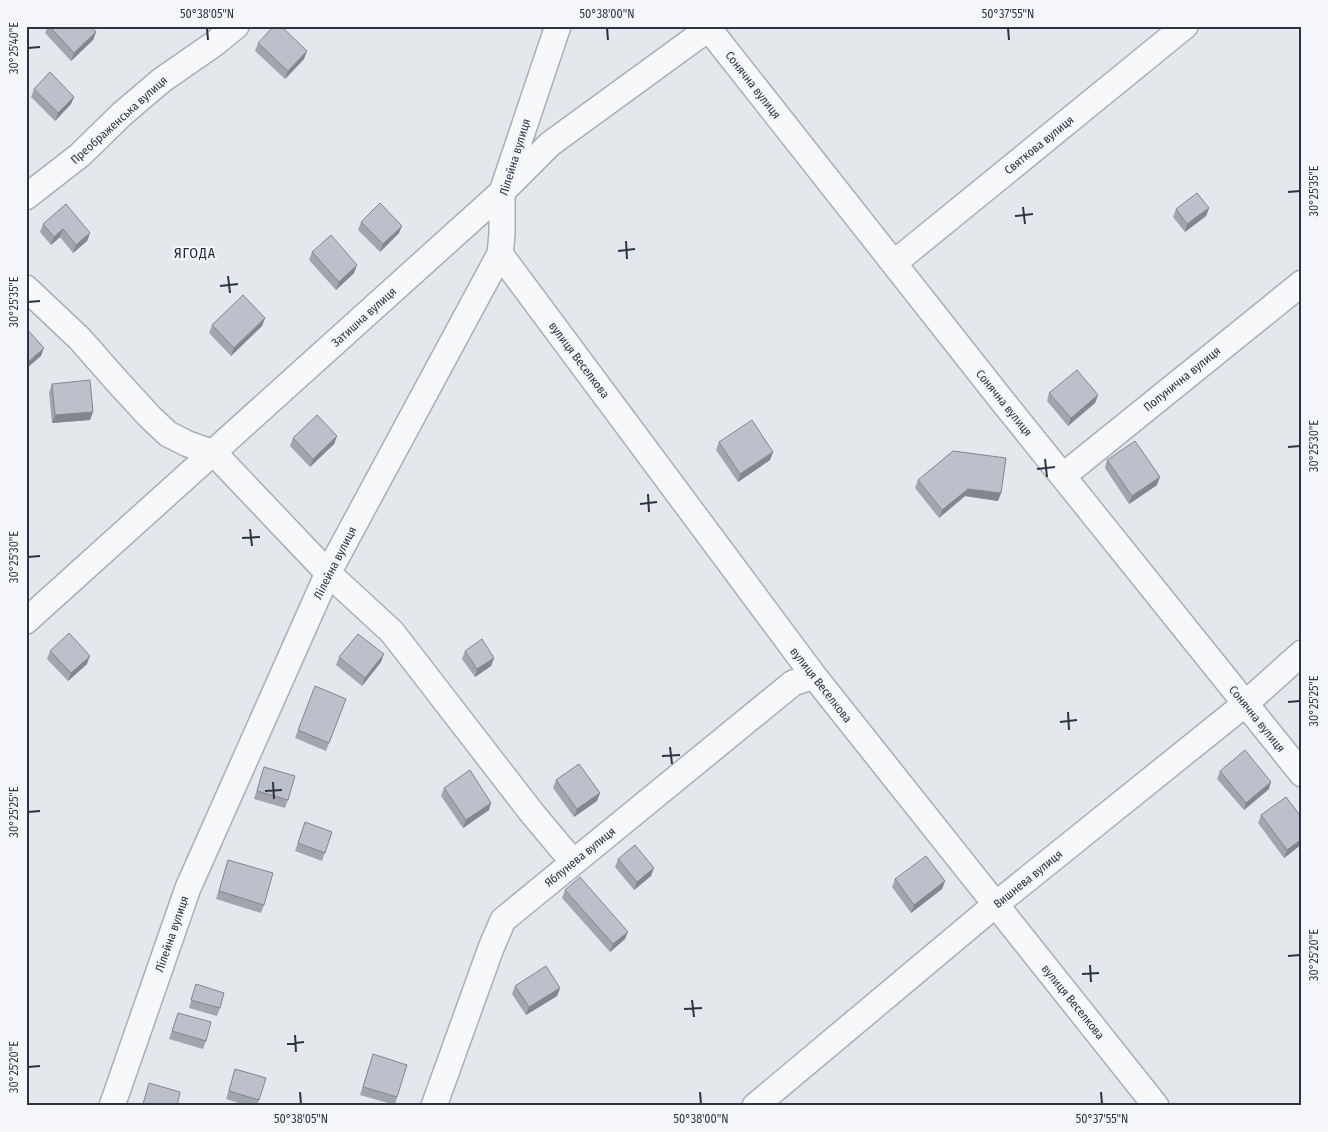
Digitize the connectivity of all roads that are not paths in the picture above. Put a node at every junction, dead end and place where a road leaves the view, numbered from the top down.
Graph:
1 (236, 26) edge
2 (558, 26) edge
3 (1185, 26) edge
4 (711, 28) edge
5 (502, 192) junction
6 (26, 197) edge
7 (500, 254) junction
8 (894, 263) junction
9 (1302, 283) edge
10 (26, 288) edge
11 (214, 453) junction
12 (1063, 476) junction
13 (328, 573) junction
14 (26, 621) edge
15 (1302, 654) edge
16 (814, 676) junction
17 (1246, 704) junction
18 (1302, 774) edge
19 (573, 862) junction
20 (995, 905) junction
21 (112, 1106) edge
22 (434, 1106) edge
23 (755, 1106) edge
24 (1156, 1106) edge

1 - 6 street, Преображенська вулиця
2 - 5 street, Лілейна вулиця
3 - 8 street, Святкова вулиця
4 - 5 street, Затишна вулиця
4 - 8 street, Сонячна вулиця
5 - 7 street, Лілейна вулиця
5 - 11 street, Затишна вулиця
7 - 13 street, Лілейна вулиця
7 - 16 street, вулиця Веселкова
8 - 12 street, Сонячна вулиця
9 - 12 street, Полунична вулиця
10 - 11 street
11 - 13 street
11 - 14 street, Затишна вулиця
12 - 17 street, Сонячна вулиця
13 - 19 street
13 - 21 street, Лілейна вулиця
15 - 17 street, Вишнева вулиця
16 - 19 street, Яблунева вулиця
16 - 20 street, вулиця Веселкова
17 - 18 street, Сонячна вулиця
17 - 20 street, Вишнева вулиця
19 - 22 street, Яблунева вулиця
20 - 23 street, Вишнева вулиця
20 - 24 street, вулиця Веселкова

